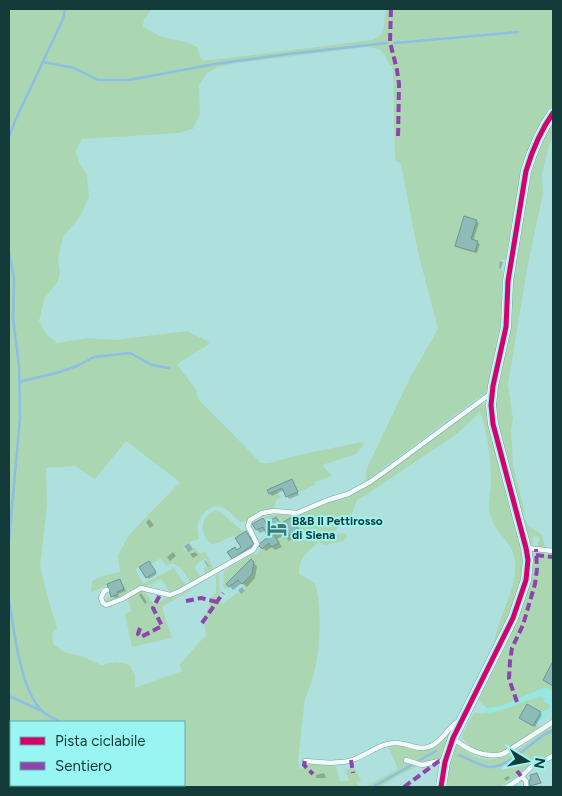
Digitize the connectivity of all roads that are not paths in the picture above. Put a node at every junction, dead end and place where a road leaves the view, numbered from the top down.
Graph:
1 (553, 113) edge
2 (491, 393) junction
3 (526, 548) junction
4 (553, 551) edge
5 (107, 590) dead end
6 (463, 719) junction
7 (553, 722) edge
8 (453, 738) junction
9 (553, 756) edge
10 (408, 760) dead end
11 (305, 761) dead end
12 (439, 761) dead end
13 (521, 776) junction
14 (440, 787) edge
15 (507, 787) edge
16 (526, 787) edge

1 - 2 street
2 - 3 street
2 - 5 lane
3 - 4 lane
3 - 6 street
6 - 8 street
6 - 11 lane
7 - 8 lane
8 - 14 street
9 - 13 lane
10 - 12 lane
13 - 15 lane
13 - 16 lane

